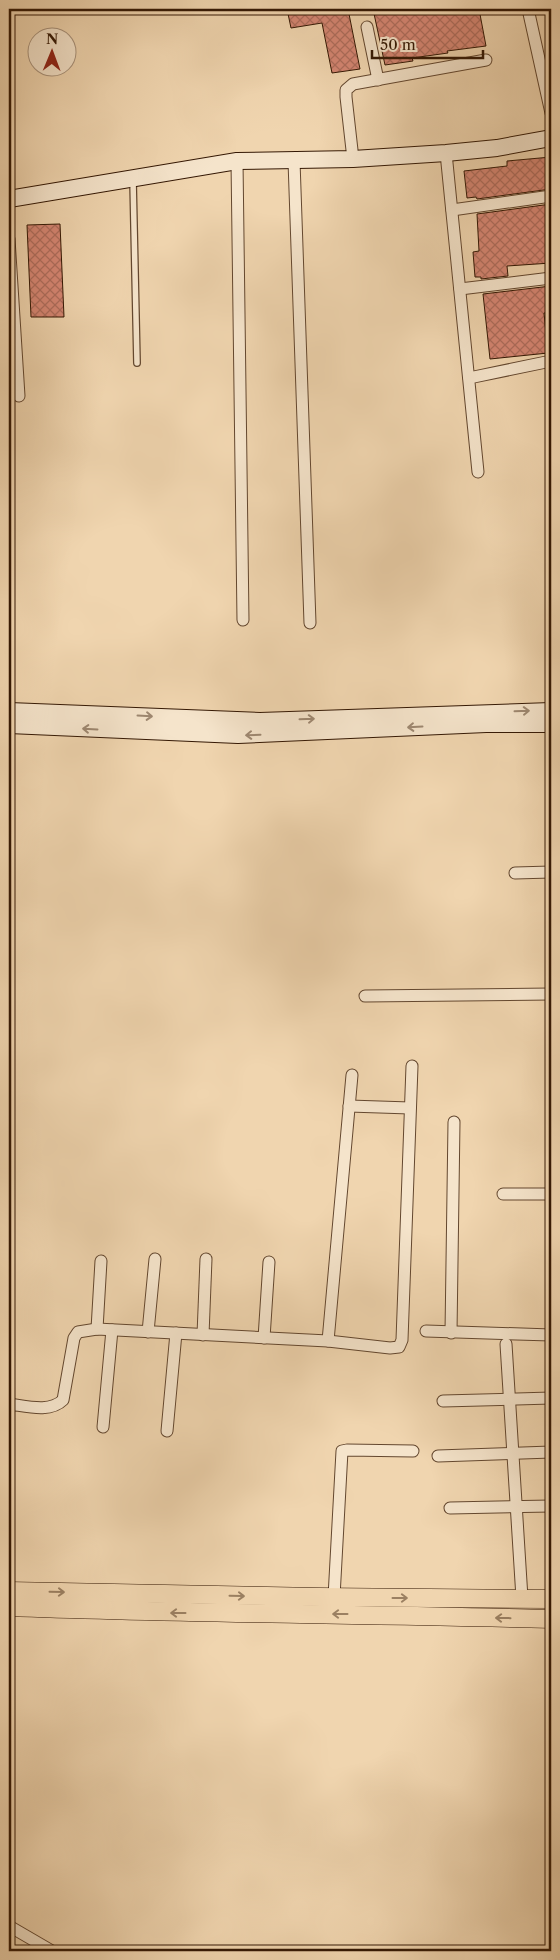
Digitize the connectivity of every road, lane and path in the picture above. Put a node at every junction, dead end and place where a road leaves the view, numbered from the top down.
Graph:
1 (528, 9) edge
2 (367, 27) dead end
3 (486, 60) dead end
4 (378, 80) junction
5 (551, 112) edge
6 (551, 138) edge
7 (446, 153) junction
8 (353, 158) junction
9 (237, 161) junction
10 (294, 161) junction
11 (133, 179) junction
12 (551, 196) edge
13 (9, 199) edge
14 (452, 210) junction
15 (9, 239) edge
16 (551, 278) edge
17 (460, 289) junction
18 (551, 361) edge
19 (137, 363) dead end
20 (469, 378) junction
21 (19, 396) dead end
22 (478, 472) dead end
23 (243, 620) dead end
24 (310, 623) dead end
25 (551, 710) edge
26 (9, 711) edge
27 (551, 724) edge
28 (9, 725) edge
29 (551, 872) edge
30 (515, 873) dead end
31 (551, 994) edge
32 (365, 996) dead end
33 (412, 1066) dead end
34 (352, 1075) dead end
35 (349, 1106) junction
36 (410, 1108) junction
37 (454, 1122) dead end
38 (503, 1194) dead end
39 (551, 1194) edge
40 (155, 1259) dead end
41 (206, 1259) dead end
42 (101, 1261) dead end
43 (268, 1262) dead end
44 (97, 1329) junction
45 (112, 1330) junction
46 (148, 1332) junction
47 (426, 1332) dead end
48 (176, 1333) junction
49 (451, 1333) junction
50 (203, 1335) junction
51 (551, 1335) edge
52 (264, 1338) junction
53 (328, 1341) junction
54 (506, 1344) dead end
55 (510, 1398) junction
56 (551, 1398) edge
57 (443, 1401) dead end
58 (9, 1404) edge
59 (103, 1427) dead end
60 (167, 1431) dead end
61 (413, 1451) dead end
62 (551, 1452) edge
63 (513, 1454) junction
64 (438, 1456) dead end
65 (551, 1506) edge
66 (516, 1507) junction
67 (450, 1508) dead end
68 (9, 1591) edge
69 (334, 1598) junction
70 (522, 1598) junction
71 (551, 1599) edge
72 (9, 1608) edge
73 (551, 1619) edge
74 (9, 1926) edge
75 (52, 1951) edge

1 - 5 street
2 - 4 street
3 - 4 street
4 - 8 street
6 - 7 street
7 - 8 street
7 - 14 street
8 - 10 street
9 - 10 street
9 - 11 street
9 - 23 street
10 - 24 street
11 - 13 street
11 - 19 lane
12 - 14 street
14 - 17 street
15 - 21 street
16 - 17 street
17 - 20 street
18 - 20 street
20 - 22 street
26 -> 25 street
27 -> 28 street
29 - 30 street
31 - 32 street
33 - 36 street
34 - 35 street
35 - 36 street
35 - 53 street
36 - 53 street
37 - 49 street
38 - 39 street
40 - 46 street
41 - 50 street
42 - 44 street
43 - 52 street
44 - 45 street
44 - 58 street
45 - 46 street
45 - 59 street
46 - 48 street
47 - 49 street
48 - 50 street
48 - 60 street
49 - 51 street
50 - 52 street
52 - 53 street
54 - 55 street
55 - 56 street
55 - 57 street
55 - 63 street
61 - 69 street
62 - 63 street
63 - 64 street
63 - 66 street
65 - 66 street
66 - 67 street
66 - 70 street
68 -> 69 main road
69 -> 70 main road
70 - 71 main road
73 -> 72 main road
74 - 75 street

